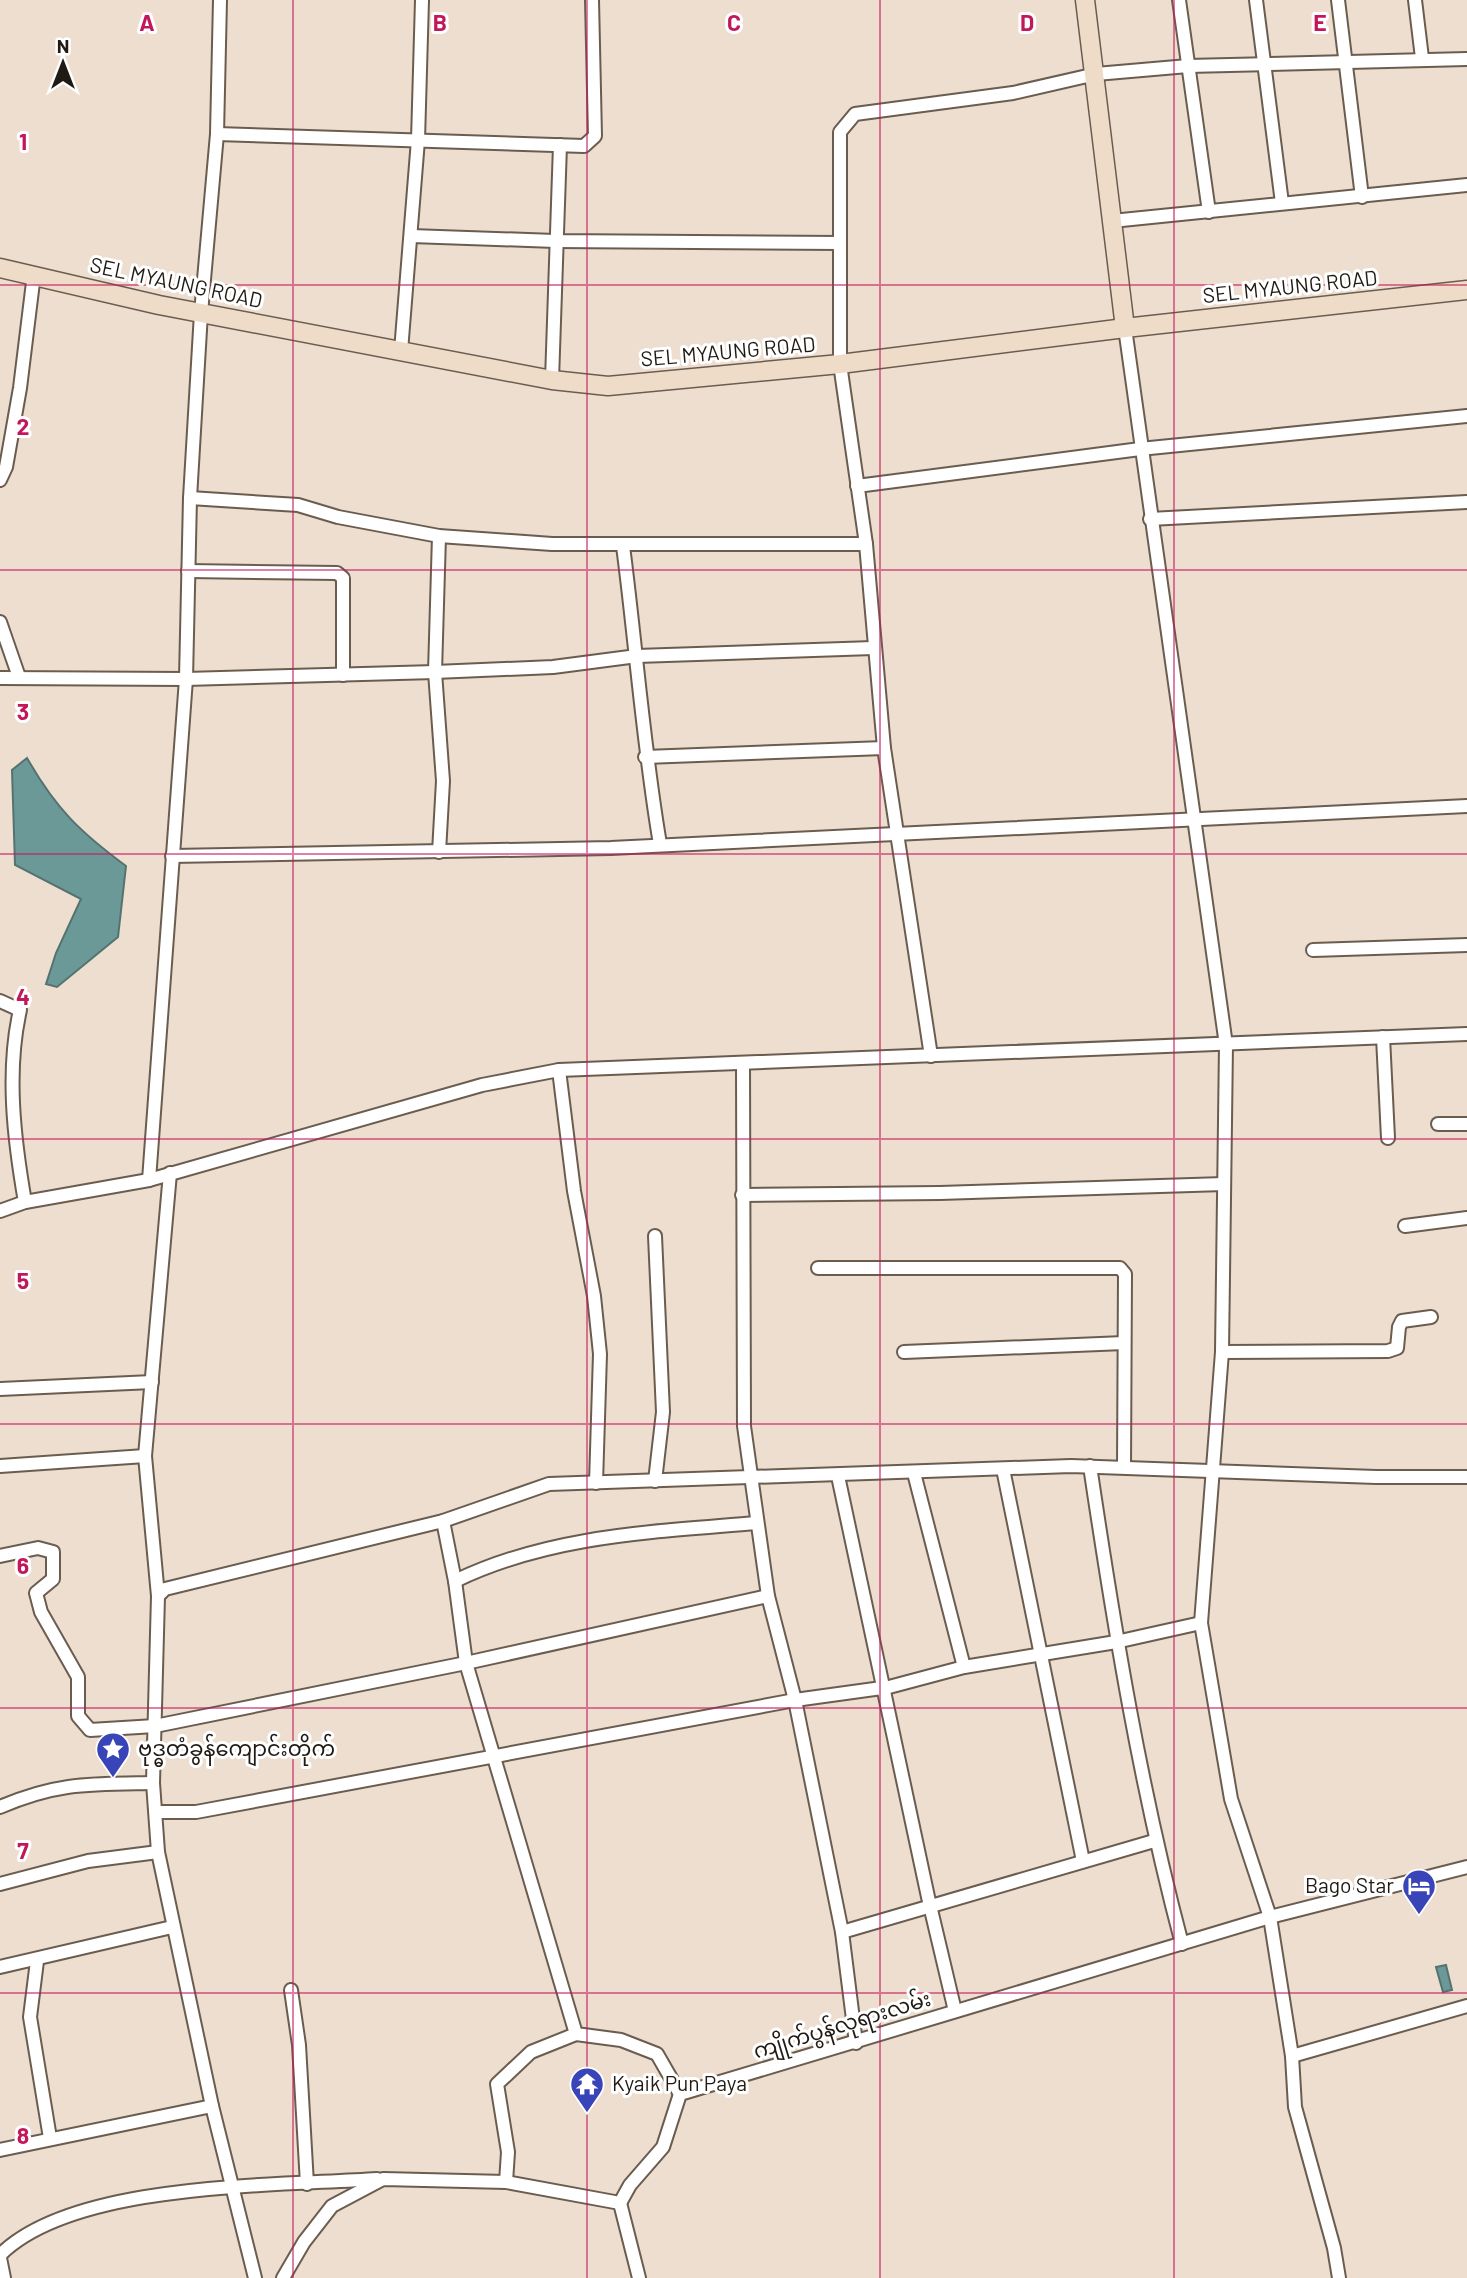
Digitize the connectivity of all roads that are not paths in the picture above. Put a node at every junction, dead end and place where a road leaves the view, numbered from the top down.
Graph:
1 (219, 0) edge
2 (422, 0) edge
3 (592, 0) edge
4 (1085, 0) edge
5 (1179, 0) edge
6 (1256, 0) edge
7 (1338, 0) edge
8 (1415, 0) edge
9 (1422, 58) junction
10 (1467, 59) edge
11 (1346, 61) junction
12 (1266, 64) junction
13 (1188, 66) junction
14 (1096, 74) junction
15 (217, 134) junction
16 (418, 140) junction
17 (560, 145) junction
18 (1467, 185) edge
19 (1362, 197) junction
20 (1282, 203) junction
21 (1209, 212) junction
22 (1112, 221) junction
23 (411, 236) junction
24 (555, 241) junction
25 (840, 243) junction
26 (0, 268) edge
27 (34, 274) junction
28 (1467, 290) edge
29 (201, 313) junction
30 (1125, 328) junction
31 (401, 351) junction
32 (840, 364) junction
33 (552, 380) junction
34 (1467, 416) edge
35 (1140, 449) junction
36 (0, 480) edge
37 (857, 486) junction
38 (190, 498) junction
39 (1467, 502) edge
40 (1150, 519) junction
41 (439, 536) junction
42 (866, 544) junction
43 (623, 546) junction
44 (188, 571) junction
45 (0, 622) edge
46 (873, 648) junction
47 (637, 656) junction
48 (436, 672) junction
49 (343, 675) junction
50 (19, 677) junction
51 (0, 678) edge
52 (186, 679) junction
53 (884, 748) junction
54 (645, 757) junction
55 (1467, 806) edge
56 (1195, 819) junction
57 (899, 836) junction
58 (660, 844) junction
59 (439, 852) junction
60 (172, 856) junction
61 (1467, 945) edge
62 (1312, 950) dead end
63 (0, 1001) edge
64 (1467, 1034) edge
65 (1382, 1037) junction
66 (1226, 1045) junction
67 (931, 1056) junction
68 (743, 1064) junction
69 (559, 1070) junction
70 (1438, 1124) dead end
71 (1467, 1124) edge
72 (1388, 1138) dead end
73 (170, 1173) junction
74 (149, 1180) junction
75 (1224, 1184) junction
76 (742, 1195) junction
77 (25, 1202) junction
78 (0, 1211) edge
79 (1467, 1218) edge
80 (1405, 1226) dead end
81 (655, 1236) dead end
82 (818, 1268) dead end
83 (1432, 1317) dead end
84 (1124, 1343) junction
85 (904, 1352) dead end
86 (1222, 1352) junction
87 (152, 1382) junction
88 (0, 1389) edge
89 (145, 1456) junction
90 (0, 1466) edge
91 (1090, 1466) junction
92 (1124, 1467) junction
93 (1003, 1469) junction
94 (1214, 1469) junction
95 (915, 1473) junction
96 (838, 1476) junction
97 (1467, 1477) edge
98 (752, 1479) junction
99 (655, 1481) junction
100 (596, 1483) junction
101 (443, 1521) junction
102 (757, 1522) junction
103 (0, 1556) edge
104 (455, 1581) junction
105 (158, 1595) junction
106 (768, 1596) junction
107 (1200, 1623) junction
108 (1116, 1642) junction
109 (1039, 1655) junction
110 (466, 1663) junction
111 (964, 1667) junction
112 (883, 1688) junction
113 (795, 1700) junction
114 (155, 1726) junction
115 (492, 1758) junction
116 (153, 1783) junction
117 (0, 1807) edge
118 (156, 1812) junction
119 (1154, 1841) junction
120 (158, 1852) junction
121 (1083, 1861) junction
122 (1467, 1867) edge
123 (0, 1884) edge
124 (930, 1906) junction
125 (1270, 1917) junction
126 (172, 1927) junction
127 (842, 1932) junction
128 (1182, 1944) junction
129 (37, 1961) junction
130 (0, 1967) edge
131 (290, 1990) dead end
132 (1467, 2006) edge
133 (955, 2011) junction
134 (576, 2034) junction
135 (856, 2043) junction
136 (1292, 2056) junction
137 (680, 2094) junction
138 (212, 2106) junction
139 (50, 2138) junction
140 (0, 2150) edge
141 (383, 2179) junction
142 (506, 2182) junction
143 (307, 2184) junction
144 (233, 2189) junction
145 (620, 2203) junction
146 (0, 2257) edge
147 (4, 2278) edge
148 (255, 2278) edge
149 (283, 2278) edge
150 (639, 2278) edge
151 (1339, 2278) edge

1 - 15 street
2 - 16 street
3 - 17 street
4 - 14 main road
5 - 13 street
6 - 12 street
7 - 11 street
8 - 9 street
9 - 10 street
9 - 11 street
11 - 12 street
11 - 19 street
12 - 13 street
12 - 20 street
13 - 14 street
13 - 21 street
14 - 22 main road
14 - 25 street
15 - 16 street
15 - 29 street
16 - 17 street
16 - 23 street
17 - 24 street
18 - 19 street
19 - 20 street
20 - 21 street
21 - 22 street
22 - 30 main road
23 - 24 street
23 - 31 street
24 - 25 street
24 - 33 street
25 - 32 street
26 - 27 main road, SEL MYAUNG ROAD
27 - 29 main road, SEL MYAUNG ROAD
27 - 36 street
28 - 30 main road, SEL MYAUNG ROAD
29 - 31 main road, SEL MYAUNG ROAD
29 - 38 street
30 - 32 main road, SEL MYAUNG ROAD
30 - 35 street
31 - 33 main road, SEL MYAUNG ROAD
32 - 33 main road, SEL MYAUNG ROAD
32 - 37 street
34 - 35 street
35 - 37 street
35 - 40 street
37 - 42 street
38 - 41 street
38 - 44 street
39 - 40 street
40 - 56 street
41 - 43 street
41 - 48 street
42 - 43 street
42 - 46 street
43 - 47 street
44 - 49 street
44 - 52 street
45 - 50 street
46 - 47 street
46 - 53 street
47 - 48 street
47 - 54 street
48 - 49 street
48 - 59 street
49 - 52 street
50 - 51 street
50 - 52 street
52 - 60 street
53 - 54 street
53 - 57 street
54 - 58 street
55 - 56 street
56 - 57 street
56 - 66 street
57 - 58 street
57 - 67 street
58 - 59 street
59 - 60 street
60 - 74 street
61 - 62 street
63 - 77 street
64 - 65 street
65 - 66 street
65 - 72 street
66 - 67 street
66 - 75 street
67 - 68 street
68 - 69 street
68 - 76 street
69 - 73 street
69 - 100 street
70 - 71 street
73 - 74 street
73 - 87 street
74 - 77 street
75 - 76 street
75 - 86 street
76 - 98 street
77 - 78 street
79 - 80 street
81 - 99 street
82 - 84 street
83 - 86 street
84 - 85 street
84 - 92 street
86 - 94 street
87 - 88 street
87 - 89 street
89 - 90 street
89 - 105 street
91 - 92 street
91 - 93 street
91 - 108 street
92 - 94 street
93 - 95 street
93 - 109 street
94 - 97 street
94 - 107 street
95 - 96 street
95 - 111 street
96 - 98 street
96 - 112 street
98 - 99 street
98 - 102 street
99 - 100 street
100 - 101 street
101 - 104 street
101 - 105 street
102 - 104 street
102 - 106 street
103 - 114 street
104 - 110 street
105 - 114 street
106 - 110 street
106 - 113 street
107 - 108 street
107 - 125 street
108 - 109 street
108 - 119 street
109 - 111 street
109 - 121 street
110 - 114 street
110 - 115 street
111 - 112 street
112 - 113 street
112 - 124 street
113 - 115 street
113 - 127 street
114 - 116 street
115 - 118 street
115 - 134 street
116 - 117 street
116 - 118 street
118 - 120 street
119 - 121 street
119 - 128 street
120 - 123 street
120 - 126 street
121 - 124 street
122 - 125 street, ကျိုက်ပွန်လုရားလမ်း
124 - 127 street
124 - 133 street
125 - 128 street, ကျိုက်ပွန်လုရားလမ်း
125 - 136 street
126 - 129 street
126 - 138 street
127 - 135 street
128 - 133 street, ကျိုက်ပွန်လုရားလမ်း
129 - 130 street
129 - 139 street
131 - 143 street
132 - 136 street
133 - 135 street, ကျိုက်ပွန်လုရားလမ်း
134 - 137 street
134 - 142 street
135 - 137 street, ကျိုက်ပွန်လုရားလမ်း
136 - 151 street
137 - 145 street
138 - 139 street
138 - 144 street
139 - 140 street
141 - 142 street
141 - 143 street
141 - 149 street
142 - 145 street
143 - 144 street
144 - 146 street
144 - 148 street
145 - 150 street
146 - 147 street

